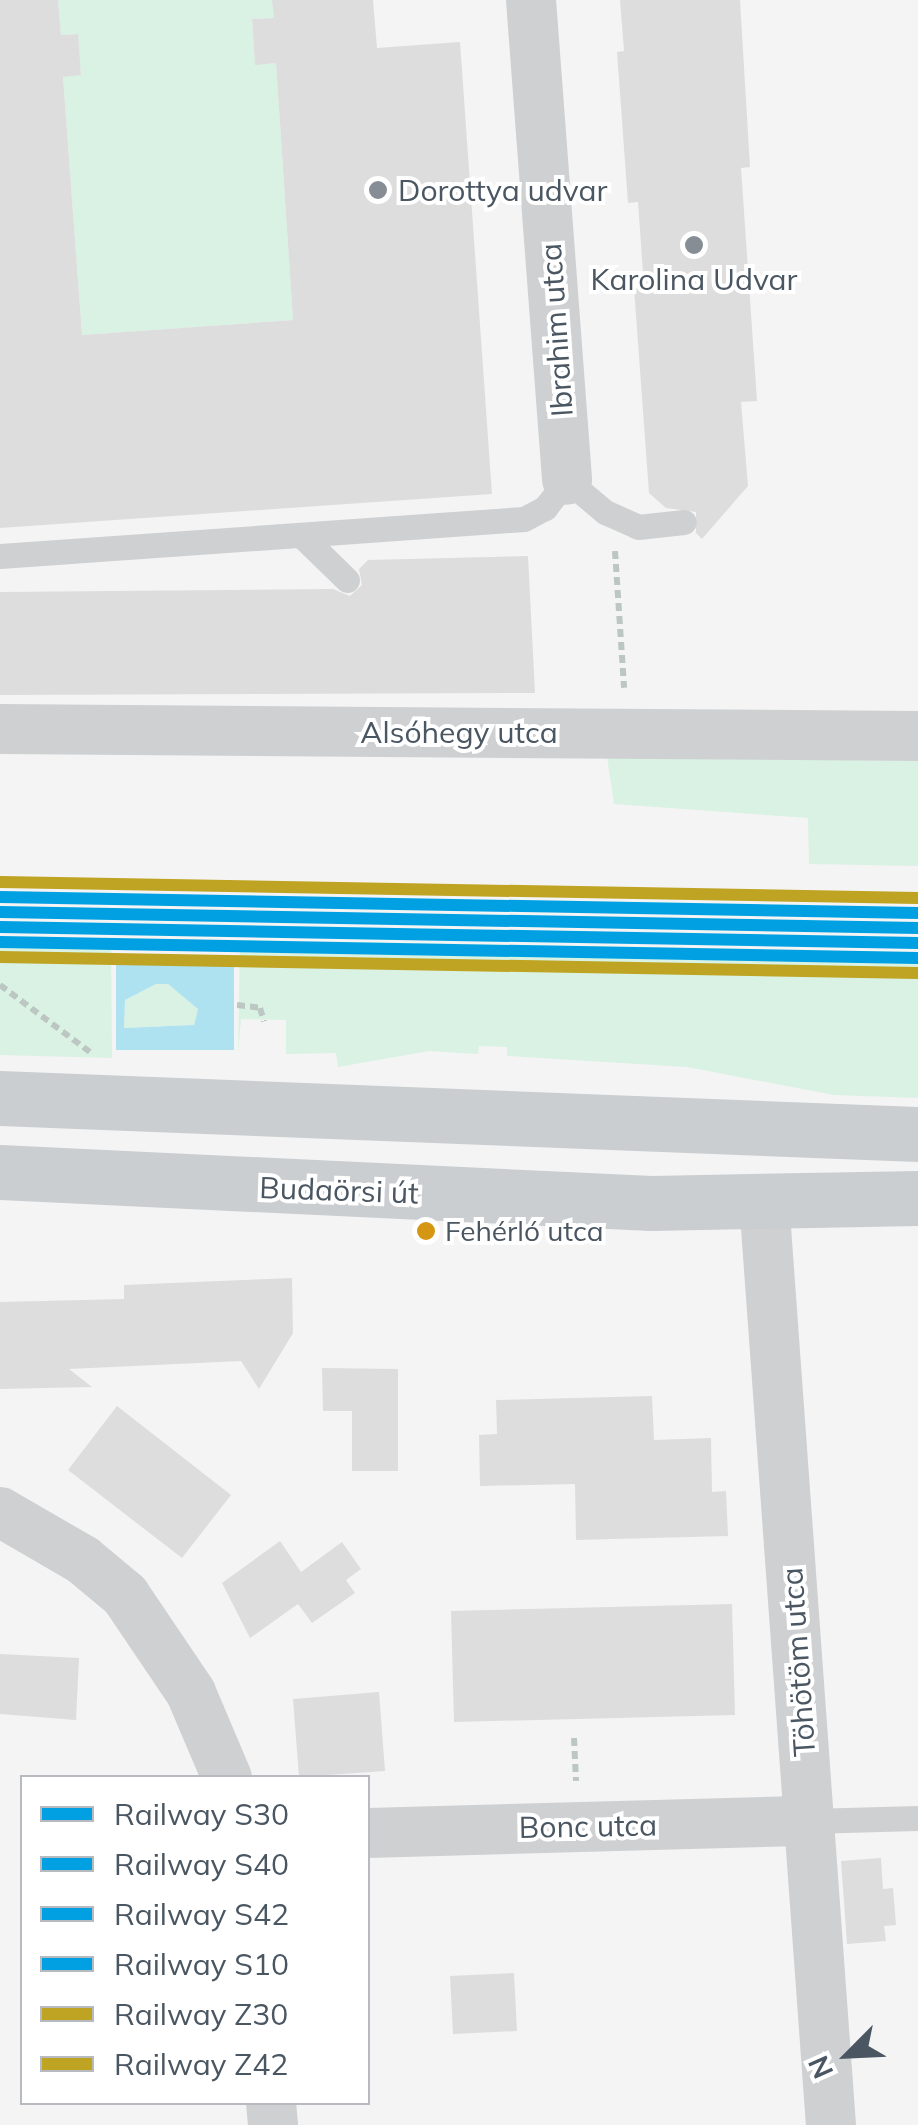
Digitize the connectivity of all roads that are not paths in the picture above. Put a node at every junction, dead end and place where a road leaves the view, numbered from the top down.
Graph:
1 (531, 0) edge
2 (567, 480) junction
3 (684, 522) dead end
4 (304, 538) junction
5 (0, 556) edge
6 (347, 580) dead end
7 (0, 729) edge
8 (918, 736) edge
9 (6, 1100) edge
10 (918, 1134) edge
11 (0, 1172) edge
12 (71, 1177) junction
13 (0, 1194) edge
14 (918, 1198) edge
15 (764, 1200) junction
16 (0, 1512) edge
17 (226, 1775) edge
18 (918, 1818) edge
19 (808, 1821) junction
20 (370, 1834) edge
21 (831, 2125) edge

1 - 2 street, Ibrahim utca
2 - 3 lane
2 - 4 lane
4 - 5 lane
4 - 6 lane
7 - 8 street, Alsóhegy utca
9 - 10 main road
11 - 12 main road, Budaörsi út
12 - 13 main road
12 - 15 main road, Budaörsi út
14 - 15 main road, Budaörsi út
15 - 19 street, Töhötöm utca
16 - 17 street
18 - 19 lane
19 - 20 street, Bonc utca
19 - 21 street, Töhötöm utca

